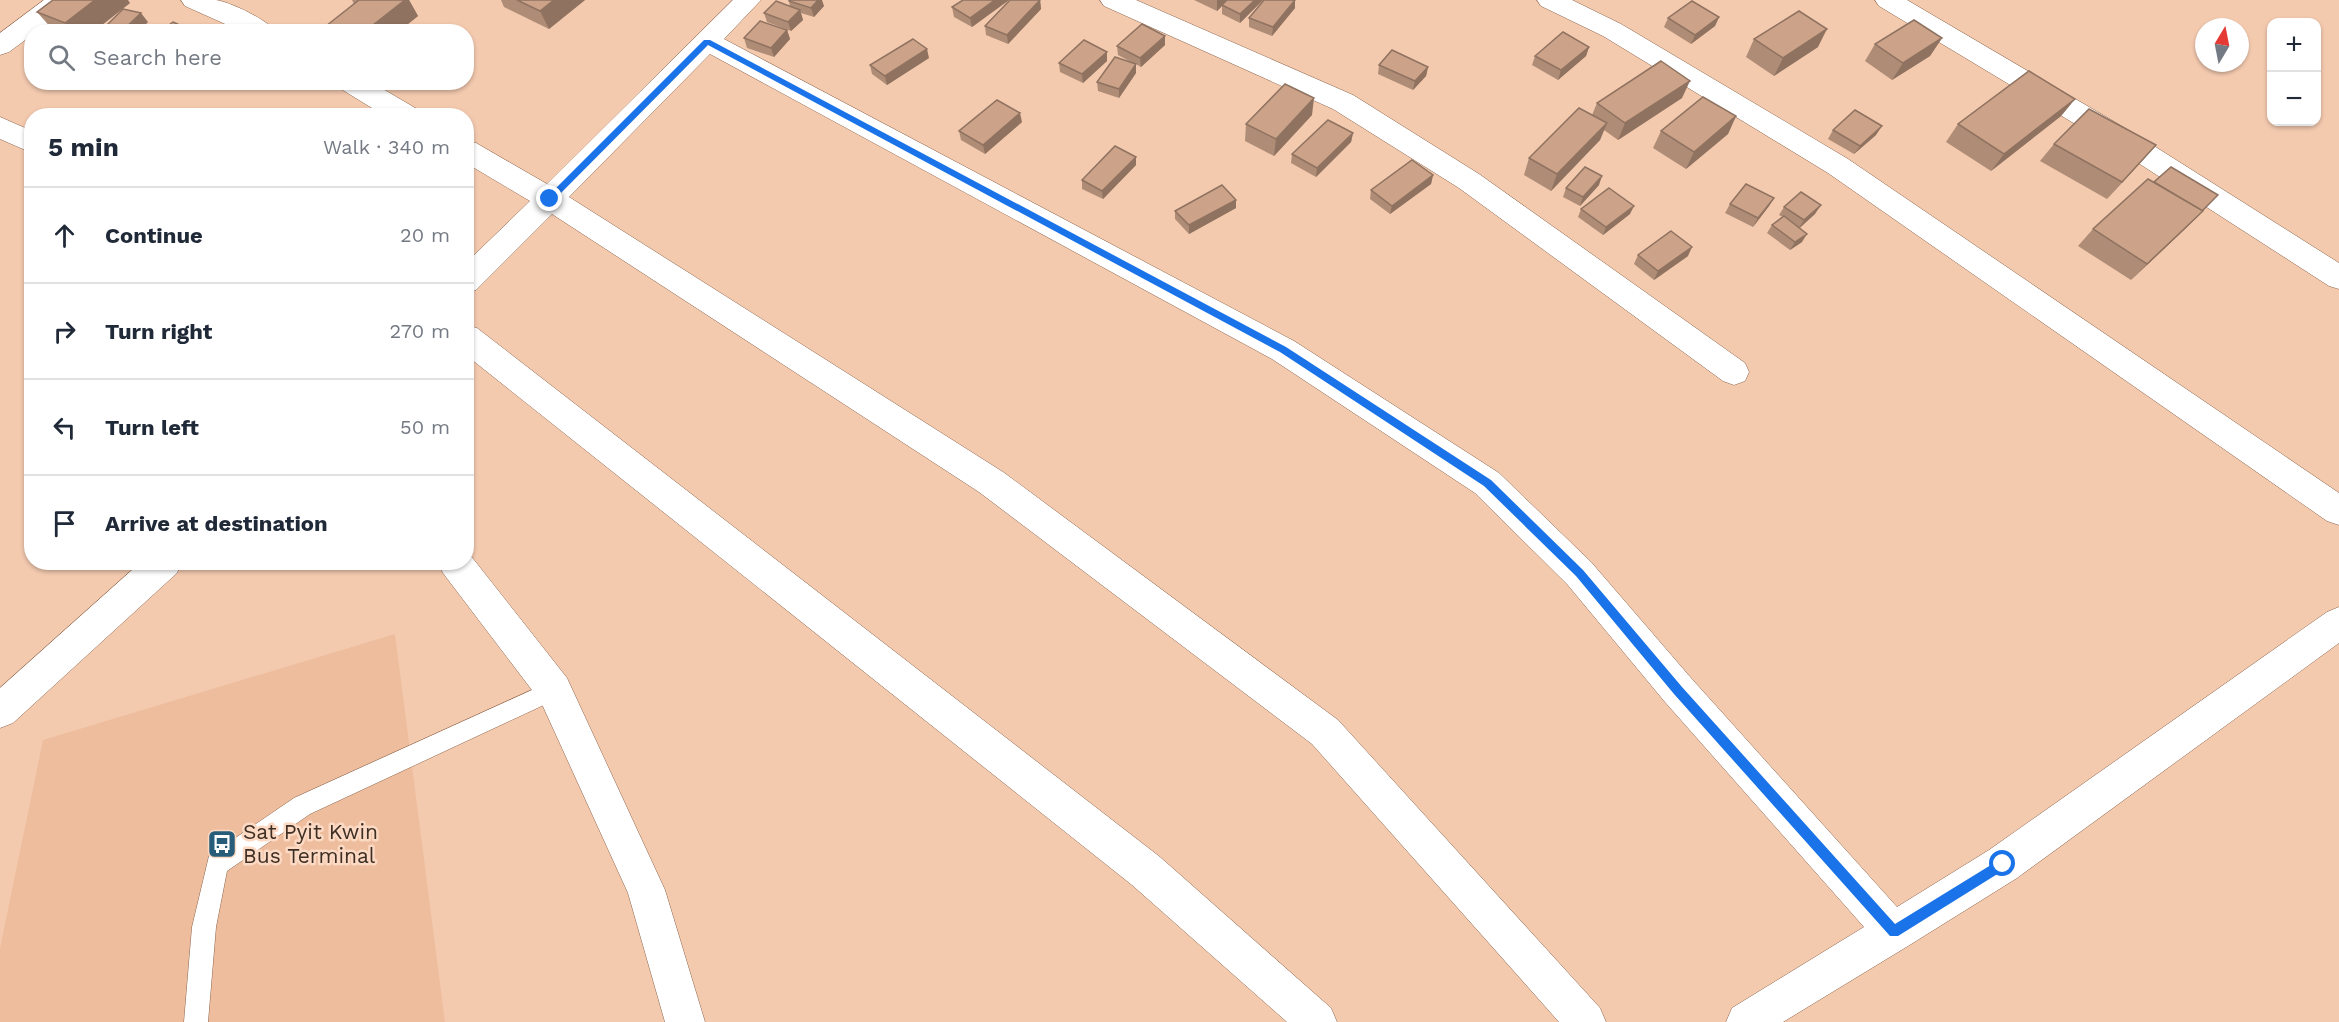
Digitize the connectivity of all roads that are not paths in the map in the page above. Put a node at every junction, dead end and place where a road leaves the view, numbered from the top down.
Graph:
1 (61, 0) edge
2 (194, 0) edge
3 (748, 0) edge
4 (1113, 0) edge
5 (1550, 0) edge
6 (1888, 0) edge
7 (29, 24) edge
8 (249, 24) edge
9 (24, 28) edge
10 (707, 41) junction
11 (0, 46) edge
12 (363, 90) edge
13 (394, 108) edge
14 (0, 127) edge
15 (24, 139) edge
16 (474, 155) edge
17 (550, 199) junction
18 (474, 274) edge
19 (2339, 278) edge
20 (474, 343) edge
21 (1734, 372) dead end
22 (2339, 511) edge
23 (156, 570) edge
24 (461, 570) edge
25 (2339, 623) edge
26 (554, 690) junction
27 (0, 711) edge
28 (1894, 932) junction
29 (196, 1022) edge
30 (685, 1022) edge
31 (1317, 1022) edge
32 (1586, 1022) edge
33 (1746, 1022) edge

1 - 7 street
2 - 8 street
3 - 10 street
4 - 21 street
5 - 22 street
6 - 19 street
9 - 11 street
10 - 17 street
10 - 28 street
12 - 13 street
14 - 15 street
16 - 17 street
17 - 18 street
17 - 32 street
20 - 31 street
23 - 27 street
24 - 26 street
25 - 28 street
26 - 29 lane
26 - 30 street
28 - 33 street

